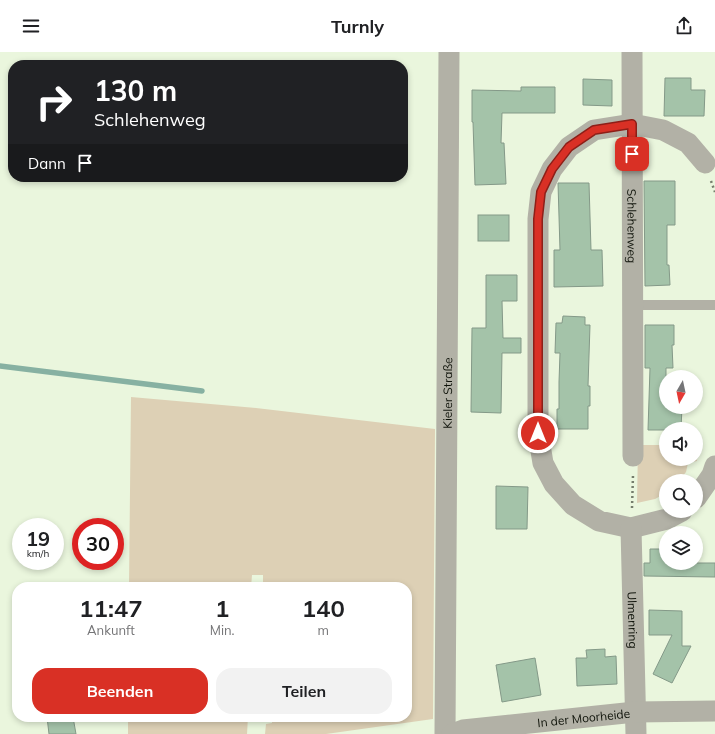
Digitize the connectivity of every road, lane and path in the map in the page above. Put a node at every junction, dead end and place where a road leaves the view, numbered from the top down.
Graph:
1 (449, 52) edge
2 (632, 52) edge
3 (632, 124) junction
4 (705, 163) dead end
5 (633, 305) junction
6 (715, 305) edge
7 (634, 456) joint
8 (715, 466) edge
9 (703, 488) edge
10 (669, 518) edge
11 (631, 528) junction
12 (715, 711) edge
13 (635, 712) junction
14 (445, 734) edge
15 (452, 734) edge
16 (636, 734) edge

1 - 14 street, Kieler Straße
2 - 3 street, Schlehenweg
3 - 4 street
3 - 5 street, Schlehenweg
3 - 11 street
5 - 6 lane
5 - 7 street, Schlehenweg
7 - 11 path
8 - 9 street
10 - 11 street
11 - 13 street, Ulmenring
12 - 13 street, In der Moorheide
13 - 15 street, In der Moorheide
13 - 16 street, Ulmenring

